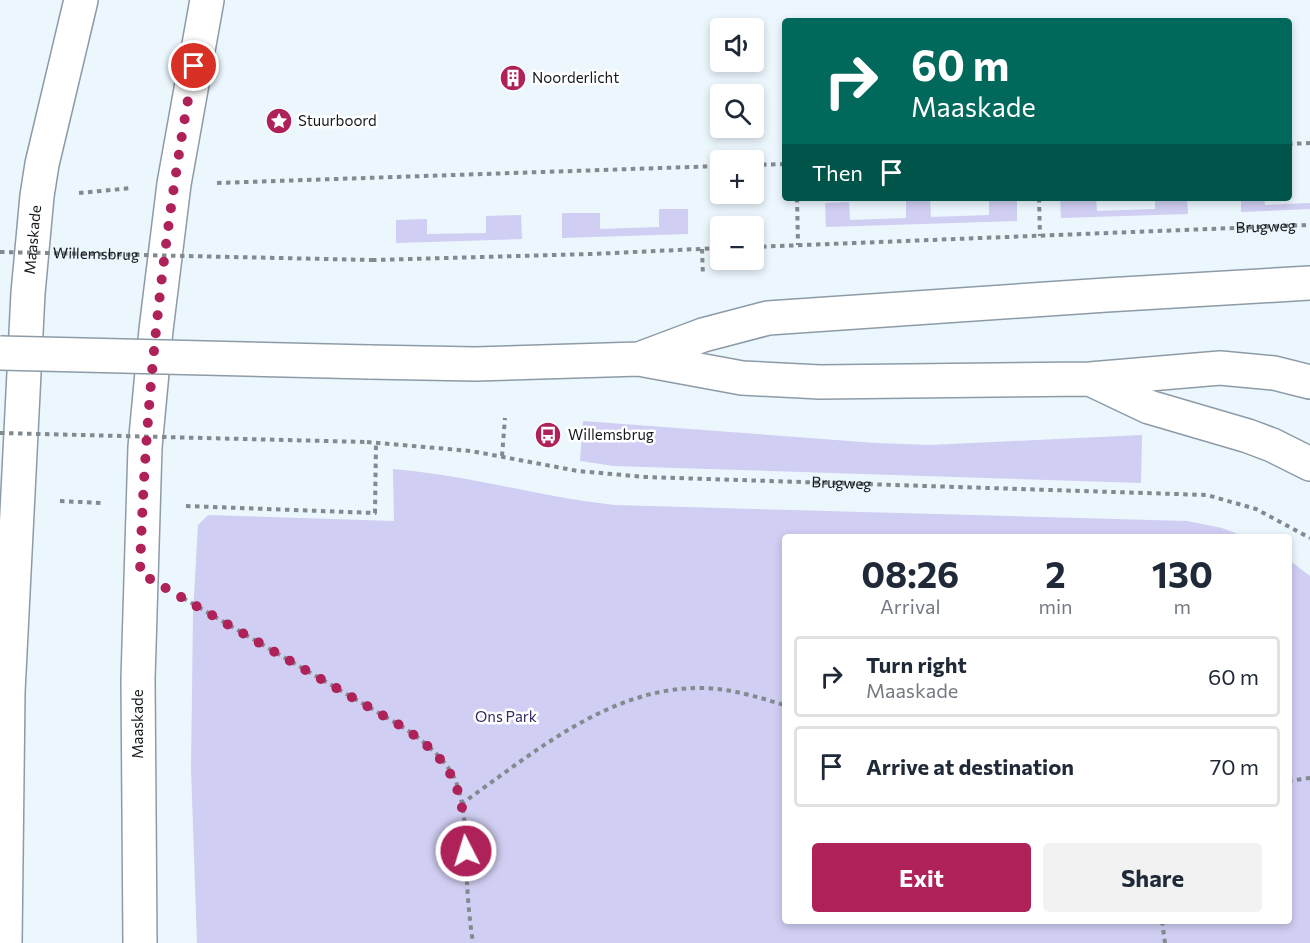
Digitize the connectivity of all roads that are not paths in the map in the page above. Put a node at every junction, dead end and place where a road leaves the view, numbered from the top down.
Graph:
1 (81, 0) edge
2 (207, 0) edge
3 (1310, 283) edge
4 (0, 353) edge
5 (639, 359) junction
6 (1090, 379) junction
7 (1308, 380) edge
8 (1310, 464) edge
9 (5, 943) edge
10 (140, 943) edge

1 - 9 main road, Maaskade
2 - 10 main road, Maaskade
3 - 5 main road
4 - 5 main road, bridge
5 - 6 main road
6 - 7 main road
6 - 8 main road

